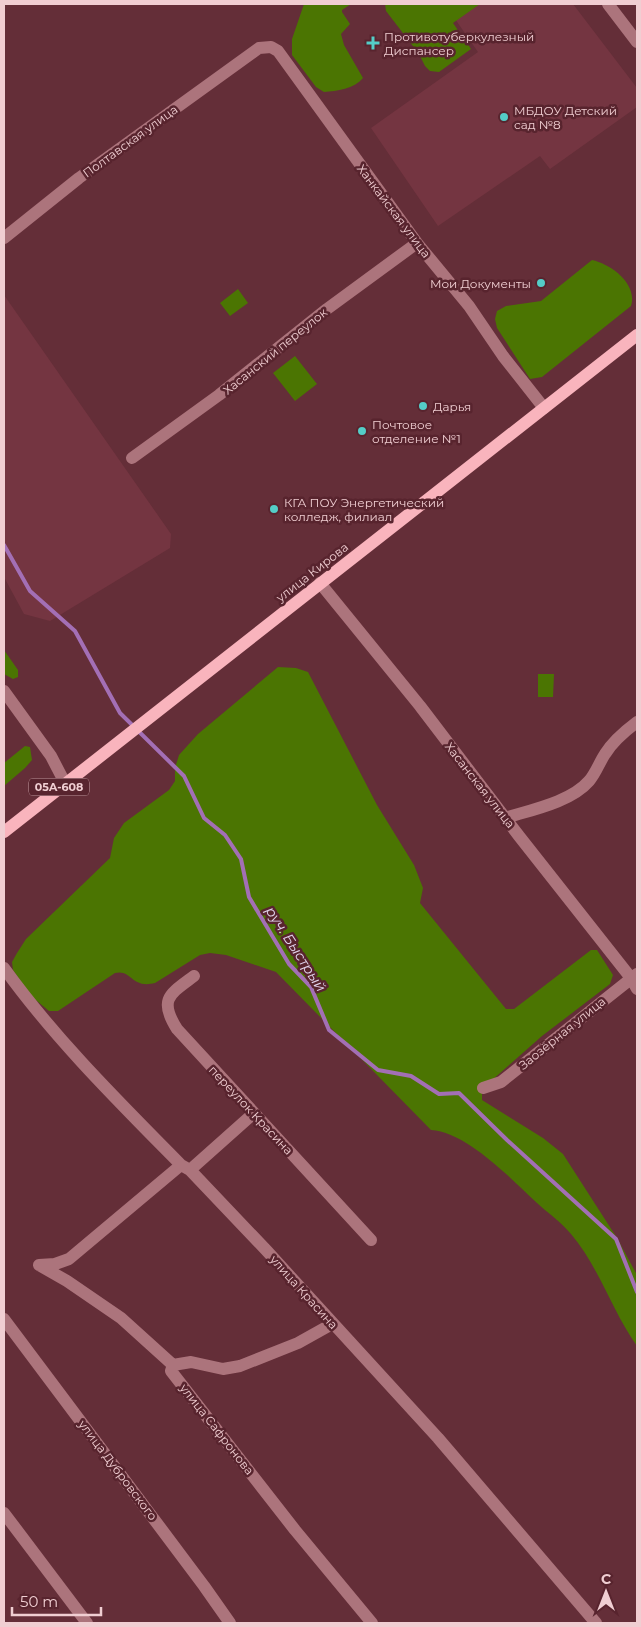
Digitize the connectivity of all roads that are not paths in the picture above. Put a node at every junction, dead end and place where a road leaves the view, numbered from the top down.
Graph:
1 (608, 4) edge
2 (637, 42) edge
3 (259, 48) joint
4 (4, 238) edge
5 (417, 243) junction
6 (637, 335) edge
7 (544, 408) junction
8 (132, 458) dead end
9 (320, 583) junction
10 (4, 692) edge
11 (637, 722) edge
12 (65, 783) junction
13 (505, 818) junction
14 (4, 832) edge
15 (4, 968) edge
16 (194, 976) dead end
17 (635, 980) edge
18 (484, 1088) dead end
19 (254, 1114) junction
20 (186, 1167) junction
21 (370, 1240) dead end
22 (4, 1319) edge
23 (332, 1324) junction
24 (173, 1365) junction
25 (4, 1513) edge
26 (87, 1623) edge
27 (230, 1623) edge
28 (372, 1623) edge
29 (596, 1623) edge

1 - 2 street
3 - 4 street, Полтавская улица
3 - 5 street, Ханкайская улица
5 - 7 street, Ханкайская улица
5 - 8 street, Хасанский переулок
6 - 7 main road, улица Кирова / 05А-608
7 - 9 main road, улица Кирова / 05А-608
9 - 12 main road, улица Кирова / 05А-608
9 - 13 street, Хасанская улица
10 - 12 street
11 - 13 street
12 - 14 main road, улица Кирова / 05А-608
13 - 17 street, Хасанская улица
15 - 20 street, улица Красина
16 - 19 street, переулок Красина
17 - 18 street, Заозёрная улица
19 - 20 street
19 - 21 street, переулок Красина
20 - 23 street, улица Красина
20 - 24 street, улица Сафронова
22 - 27 street, улица Дубровского
23 - 24 street
23 - 29 street, улица Красина
24 - 28 street, улица Сафронова
25 - 26 street

